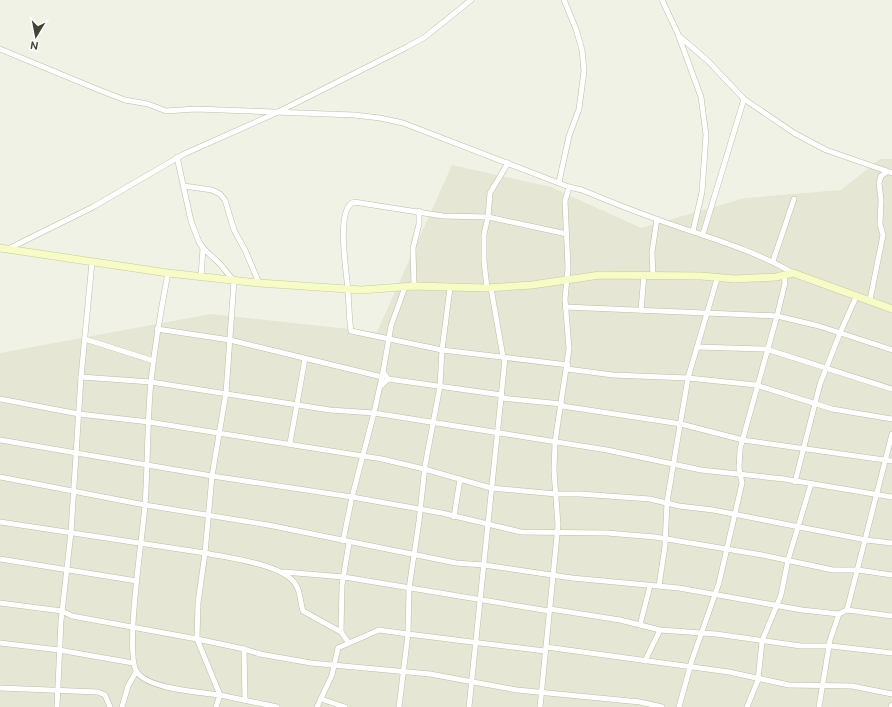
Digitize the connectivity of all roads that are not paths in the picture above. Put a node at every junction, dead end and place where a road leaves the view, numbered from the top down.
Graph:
1 (471, 0) edge
2 (564, 0) edge
3 (662, 0) edge
4 (679, 36) junction
5 (0, 50) edge
6 (744, 99) junction
7 (276, 113) junction
8 (176, 157) junction
9 (508, 163) junction
10 (890, 172) edge
11 (559, 182) junction
12 (184, 186) junction
13 (569, 187) junction
14 (794, 199) dead end
15 (419, 211) junction
16 (488, 217) junction
17 (656, 219) junction
18 (693, 231) junction
19 (567, 234) junction
20 (703, 234) junction
21 (0, 248) edge
22 (203, 248) junction
23 (8, 249) junction
24 (92, 262) junction
25 (773, 262) junction
26 (168, 273) junction
27 (793, 273) junction
28 (644, 275) junction
29 (653, 275) junction
30 (784, 275) junction
31 (201, 277) junction
32 (717, 278) junction
33 (568, 279) junction
34 (234, 281) junction
35 (260, 283) junction
36 (414, 286) junction
37 (405, 287) junction
38 (450, 288) junction
39 (489, 288) junction
40 (348, 289) junction
41 (857, 295) junction
42 (870, 300) junction
43 (565, 308) junction
44 (892, 308) edge
45 (641, 310) junction
46 (706, 314) junction
47 (777, 316) junction
48 (157, 329) junction
49 (840, 333) junction
50 (85, 339) junction
51 (389, 339) junction
52 (230, 340) junction
53 (697, 347) junction
54 (766, 349) junction
55 (442, 350) junction
56 (892, 350) edge
57 (504, 358) junction
58 (305, 359) junction
59 (154, 361) junction
60 (568, 367) junction
61 (826, 369) junction
62 (382, 375) junction
63 (81, 377) junction
64 (688, 378) junction
65 (388, 379) junction
66 (151, 382) junction
67 (756, 385) junction
68 (381, 386) junction
69 (440, 386) junction
70 (892, 389) edge
71 (226, 393) junction
72 (502, 396) junction
73 (0, 399) edge
74 (296, 404) junction
75 (815, 404) junction
76 (562, 405) junction
77 (374, 413) junction
78 (79, 414) junction
79 (892, 419) edge
80 (149, 422) junction
81 (434, 424) junction
82 (681, 424) junction
83 (220, 433) junction
84 (497, 434) junction
85 (892, 434) edge
86 (0, 440) edge
87 (743, 440) junction
88 (555, 442) junction
89 (290, 443) junction
90 (803, 447) junction
91 (76, 452) junction
92 (362, 456) junction
93 (886, 460) junction
94 (892, 461) edge
95 (673, 464) junction
96 (147, 465) junction
97 (424, 469) junction
98 (741, 475) junction
99 (212, 476) junction
100 (0, 477) edge
101 (460, 479) junction
102 (795, 482) junction
103 (811, 484) junction
104 (491, 488) junction
105 (72, 492) junction
106 (556, 494) junction
107 (876, 495) junction
108 (352, 497) junction
109 (892, 497) edge
110 (667, 502) junction
111 (145, 505) junction
112 (420, 509) junction
113 (209, 514) junction
114 (735, 515) junction
115 (454, 517) junction
116 (0, 522) edge
117 (487, 523) junction
118 (800, 526) junction
119 (71, 532) junction
120 (558, 532) junction
121 (666, 539) junction
122 (866, 540) junction
123 (343, 541) junction
124 (141, 542) junction
125 (349, 543) junction
126 (892, 543) edge
127 (727, 550) junction
128 (205, 553) junction
129 (414, 554) junction
130 (0, 559) edge
131 (788, 560) junction
132 (484, 565) junction
133 (67, 570) junction
134 (858, 570) junction
135 (281, 571) junction
136 (892, 575) edge
137 (554, 576) junction
138 (344, 577) junction
139 (137, 581) junction
140 (650, 586) junction
141 (659, 586) junction
142 (409, 589) junction
143 (715, 594) junction
144 (482, 600) junction
145 (0, 603) edge
146 (778, 605) junction
147 (550, 610) junction
148 (847, 610) junction
149 (62, 611) junction
150 (839, 614) junction
151 (72, 616) junction
152 (340, 616) junction
153 (892, 616) edge
154 (61, 621) junction
155 (640, 625) junction
156 (133, 627) junction
157 (333, 628) junction
158 (660, 630) junction
159 (341, 632) junction
160 (702, 632) junction
161 (408, 634) junction
162 (197, 639) junction
163 (762, 641) junction
164 (0, 643) edge
165 (349, 643) junction
166 (476, 644) junction
167 (831, 646) junction
168 (244, 649) junction
169 (545, 649) junction
170 (59, 650) junction
171 (892, 653) edge
172 (645, 661) junction
173 (133, 663) junction
174 (336, 664) junction
175 (690, 668) junction
176 (403, 671) junction
177 (136, 672) junction
178 (758, 680) junction
179 (471, 682) junction
180 (824, 685) junction
181 (0, 688) edge
182 (57, 691) junction
183 (541, 692) junction
184 (892, 694) edge
185 (220, 695) junction
186 (245, 699) junction
187 (321, 699) junction
188 (56, 707) edge
189 (110, 707) edge
190 (122, 707) edge
191 (216, 707) edge
192 (277, 707) edge
193 (317, 707) edge
194 (345, 707) edge
195 (399, 707) edge
196 (469, 707) edge
197 (540, 707) edge
198 (662, 707) edge
199 (679, 707) edge
200 (747, 707) edge
201 (819, 707) edge

1 - 7 street
2 - 11 street
3 - 4 street
4 - 6 street
4 - 18 street
5 - 7 street
6 - 10 street
6 - 20 street
7 - 8 street
7 - 9 street
8 - 12 street
8 - 23 street
9 - 11 street
9 - 16 street
10 - 42 street
11 - 13 street
12 - 22 street
12 - 35 street
13 - 17 street
13 - 19 street
14 - 25 street
15 - 16 street
15 - 36 street
15 - 40 street
16 - 19 street
16 - 39 street
17 - 18 street
17 - 29 street
18 - 20 street
19 - 33 street
20 - 25 street
21 - 23 street
22 - 31 street
22 - 34 street
23 - 24 street
24 - 26 street
24 - 50 street
25 - 27 street
26 - 31 street
26 - 48 street
27 - 30 street
27 - 41 street
28 - 29 street
28 - 33 street
28 - 45 street
29 - 32 street
30 - 32 street
30 - 47 street
31 - 34 street
32 - 46 street
33 - 39 street
33 - 43 street
34 - 35 street
34 - 52 street
35 - 40 street
36 - 37 street
36 - 38 street
37 - 40 street
37 - 51 street
38 - 39 street
38 - 55 street
39 - 57 street
40 - 51 street
41 - 42 street
41 - 49 street
42 - 44 street
43 - 45 street
43 - 60 street
45 - 46 street
46 - 47 street
46 - 53 street
47 - 49 street
47 - 54 street
48 - 52 street
48 - 59 street
49 - 56 street
49 - 61 street
50 - 59 street
50 - 63 street
51 - 55 street
51 - 62 street
52 - 58 street
52 - 71 street
53 - 54 street
53 - 64 street
54 - 61 street
54 - 67 street
55 - 57 street
55 - 69 street
57 - 60 street
57 - 72 street
58 - 62 street
58 - 74 street
59 - 66 street
60 - 64 street
60 - 76 street
61 - 70 street
61 - 75 street
62 - 65 street
62 - 68 street
63 - 66 street
63 - 78 street
64 - 67 street
64 - 82 street
65 - 68 street
65 - 69 street
66 - 71 street
66 - 80 street
67 - 75 street
67 - 87 street
68 - 77 street
69 - 72 street
69 - 81 street
71 - 74 street
71 - 83 street
72 - 76 street
72 - 84 street
73 - 78 street
74 - 77 street
74 - 89 street
75 - 79 street
75 - 90 street
76 - 82 street
76 - 88 street
77 - 81 street
77 - 92 street
78 - 80 street
78 - 91 street
80 - 83 street
80 - 96 street
81 - 84 street
81 - 97 street
82 - 87 street
82 - 95 street
83 - 89 street
83 - 99 street
84 - 88 street
84 - 104 street
85 - 93 street
86 - 91 street
87 - 90 street
87 - 98 street
88 - 95 street
88 - 106 street
89 - 92 street
90 - 93 street
90 - 102 street
91 - 96 street
91 - 105 street
92 - 97 street
92 - 108 street
93 - 94 street
93 - 107 street
95 - 98 street
95 - 110 street
96 - 99 street
96 - 111 street
97 - 101 street
97 - 112 street
98 - 102 street
98 - 114 street
99 - 108 street
99 - 113 street
100 - 105 street
101 - 104 street
101 - 115 street
102 - 103 street
103 - 107 street
103 - 118 street
104 - 106 street
104 - 117 street
105 - 111 street
105 - 119 street
106 - 110 street
106 - 120 street
107 - 109 street
107 - 122 street
108 - 112 street
108 - 123 street
110 - 114 street
110 - 121 street
111 - 113 street
111 - 124 street
112 - 115 street
112 - 129 street
113 - 123 street
113 - 128 street
114 - 118 street
114 - 127 street
115 - 117 street
116 - 119 street
117 - 120 street
117 - 132 street
118 - 122 street
118 - 131 street
119 - 124 street
119 - 133 street
120 - 121 street
120 - 137 street
121 - 127 street
121 - 141 street
122 - 126 street
122 - 134 street
123 - 125 street
124 - 128 street
124 - 139 street
125 - 129 street
125 - 138 street
127 - 131 street
127 - 143 street
128 - 135 street
128 - 162 street
129 - 132 street
129 - 142 street
130 - 133 street
131 - 134 street
131 - 146 street
132 - 137 street
132 - 144 street
133 - 139 street
133 - 149 street
134 - 136 street
134 - 148 street
135 - 138 street
135 - 157 street
137 - 140 street
137 - 147 street
138 - 142 street
138 - 152 street
139 - 156 street
140 - 141 street
140 - 155 street
141 - 143 street
142 - 144 street
142 - 161 street
143 - 146 street
143 - 160 street
144 - 147 street
144 - 166 street
145 - 149 street
146 - 150 street
146 - 163 street
147 - 155 street
147 - 169 street
148 - 150 street
148 - 153 street
149 - 151 street
149 - 154 street
150 - 167 street
151 - 154 street
151 - 156 street
152 - 157 street
152 - 159 street
154 - 170 street
155 - 158 street
156 - 162 street
156 - 173 street
157 - 159 street
158 - 160 street
158 - 172 street
159 - 165 street
160 - 163 street
160 - 175 street
161 - 165 street
161 - 166 street
161 - 176 street
162 - 168 street
162 - 185 street
163 - 167 street
163 - 178 street
164 - 170 street
165 - 174 street
166 - 169 street
166 - 179 street
167 - 171 street
167 - 180 street
168 - 174 street
168 - 186 street
169 - 172 street
169 - 183 street
170 - 173 street
170 - 182 street
172 - 175 street
173 - 177 street
174 - 176 street
174 - 187 street
175 - 178 street
175 - 199 street
176 - 179 street
176 - 195 street
177 - 185 street
177 - 190 street
178 - 180 street
178 - 200 street
179 - 183 street
179 - 196 street
180 - 184 street
180 - 201 street
181 - 182 street
182 - 188 street
182 - 189 street
183 - 197 street
183 - 198 street
185 - 186 street
185 - 191 street
186 - 192 street
187 - 193 street
187 - 194 street

